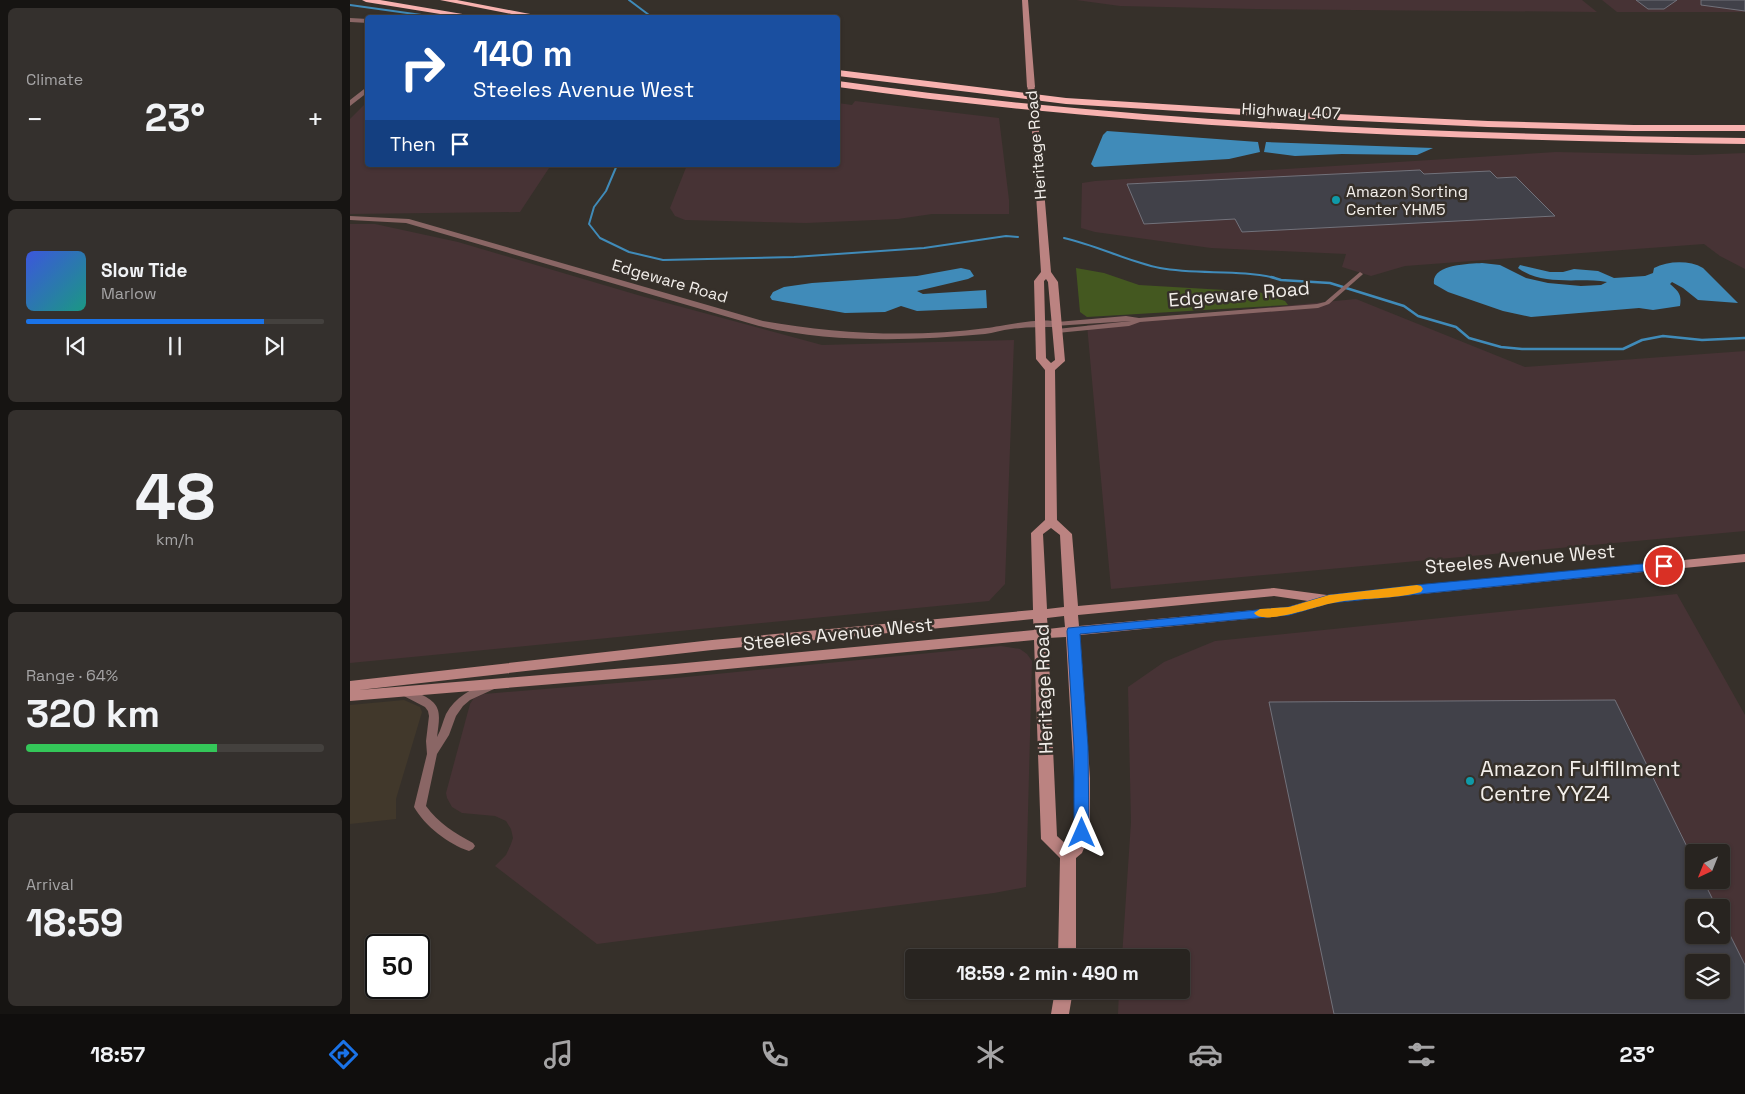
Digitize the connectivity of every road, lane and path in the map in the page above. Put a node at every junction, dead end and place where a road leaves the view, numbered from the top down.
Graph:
1 (366, 0) edge
2 (444, 0) edge
3 (1025, 0) edge
4 (464, 15) edge
5 (531, 15) edge
6 (350, 20) edge
7 (365, 21) edge
8 (840, 73) edge
9 (840, 84) edge
10 (365, 91) edge
11 (350, 104) edge
12 (1745, 128) edge
13 (1745, 141) edge
14 (350, 218) edge
15 (1046, 272) junction
16 (1360, 274) dead end
17 (1040, 328) junction
18 (1057, 328) junction
19 (1050, 369) junction
20 (1051, 521) junction
21 (1745, 558) edge
22 (1329, 599) junction
23 (1071, 611) junction
24 (1041, 614) junction
25 (1073, 631) junction
26 (1042, 634) junction
27 (497, 683) junction
28 (350, 686) edge
29 (404, 691) junction
30 (350, 696) edge
31 (432, 754) junction
32 (469, 846) dead end
33 (1068, 856) junction
34 (1067, 949) edge
35 (1062, 999) edge
36 (1060, 1014) edge

1 - 4 highway
2 - 5 highway
3 - 15 main road, Heritage Road, bridge
6 - 7 street
8 - 12 highway, Highway 407
9 - 13 highway, Highway 407
10 - 11 street
14 - 17 street, Edgeware Road
15 - 17 main road, Heritage Road
15 - 18 main road, Heritage Road
16 - 18 street, Edgeware Road
17 - 18 street, Edgeware Road
17 - 19 main road, Heritage Road
18 - 19 main road, Heritage Road
19 - 20 main road, Heritage Road
20 - 23 main road, Heritage Road
20 - 24 main road, Heritage Road
21 - 22 main road, Steeles Avenue West
22 - 23 main road, Steeles Avenue West
22 - 25 main road, Steeles Avenue West
23 - 24 main road, Steeles Avenue West
23 - 25 main road, Heritage Road
24 - 26 main road, Heritage Road
24 - 28 main road, Steeles Avenue West
25 - 26 main road, Steeles Avenue West
25 - 33 main road, Heritage Road
26 - 27 main road, Steeles Avenue West
26 - 33 main road, Heritage Road
27 - 29 main road, Steeles Avenue West
27 - 31 street
29 - 30 main road, Steeles Avenue West
29 - 31 street
31 - 32 street
33 - 34 main road
35 - 36 main road

